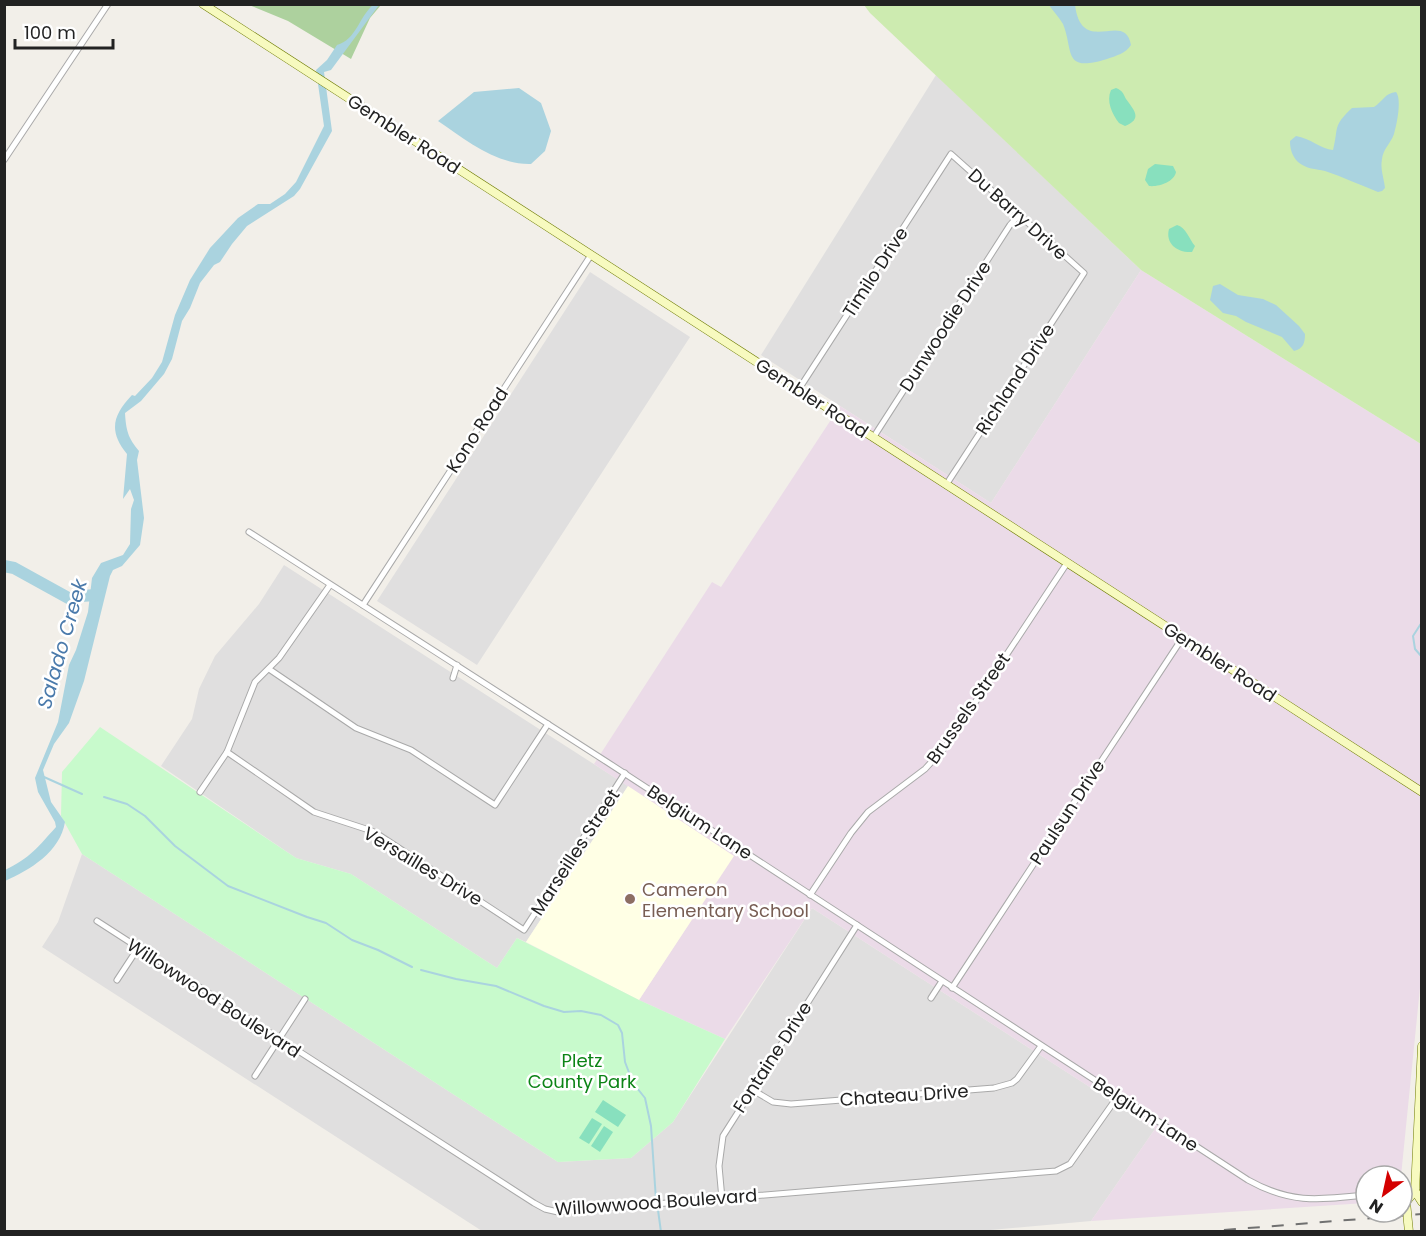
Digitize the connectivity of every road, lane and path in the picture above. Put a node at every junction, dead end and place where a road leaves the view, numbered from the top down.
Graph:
1 (108, 4) edge
2 (203, 4) edge
3 (951, 154) joint
4 (4, 160) edge
5 (1019, 215) junction
6 (591, 255) junction
7 (1084, 273) joint
8 (799, 389) junction
9 (873, 438) junction
10 (946, 485) junction
11 (249, 532) dead end
12 (1067, 563) junction
13 (330, 585) junction
14 (363, 605) junction
15 (1183, 637) junction
16 (457, 665) junction
17 (269, 669) junction
18 (453, 678) dead end
19 (548, 724) junction
20 (227, 752) junction
21 (625, 773) junction
22 (200, 792) dead end
23 (1422, 792) edge
24 (810, 895) junction
25 (97, 921) dead end
26 (857, 926) junction
27 (525, 930) joint
28 (138, 948) junction
29 (117, 980) dead end
30 (942, 981) junction
31 (951, 987) junction
32 (931, 998) dead end
33 (304, 999) dead end
34 (278, 1039) junction
35 (1041, 1046) junction
36 (1422, 1046) edge
37 (255, 1076) dead end
38 (752, 1089) junction
39 (1118, 1096) junction
40 (1415, 1191) junction
41 (1354, 1197) edge
42 (722, 1199) junction
43 (1422, 1202) edge
44 (1409, 1232) edge

1 - 4 street
2 - 6 main road, Gembler Road
3 - 5 street, Du Barry Drive
3 - 8 street, Timilo Drive
5 - 7 street, Du Barry Drive
5 - 9 street, Dunwoodie Drive
6 - 8 main road, Gembler Road
6 - 14 street, Kono Road
7 - 10 street, Richland Drive
8 - 9 main road, Gembler Road
9 - 10 main road, Gembler Road
10 - 12 main road, Gembler Road
11 - 13 street, Belgium Lane
12 - 15 main road, Gembler Road
12 - 24 street, Brussels Street
13 - 14 street, Belgium Lane
13 - 17 street
14 - 16 street, Belgium Lane
15 - 23 main road, Gembler Road
15 - 31 street, Paulsun Drive
16 - 18 street
16 - 19 street, Belgium Lane
17 - 19 street
17 - 20 street
19 - 21 street, Belgium Lane
20 - 22 street
20 - 27 street, Versailles Drive
21 - 24 street, Belgium Lane
21 - 27 street, Marseilles Street
24 - 26 street, Belgium Lane
25 - 28 street, Willowwood Boulevard
26 - 30 street, Belgium Lane
26 - 38 street, Fontaine Drive
28 - 29 street
28 - 34 street, Willowwood Boulevard
30 - 31 street, Belgium Lane
30 - 32 street
31 - 35 street, Belgium Lane
33 - 34 street
34 - 37 street
34 - 42 street, Willowwood Boulevard
35 - 38 street, Chateau Drive
35 - 39 street, Belgium Lane
36 - 40 main road
38 - 42 street, Fontaine Drive
39 - 41 street, Belgium Lane
39 - 42 street, Willowwood Boulevard
40 - 43 main road
40 - 44 main road

